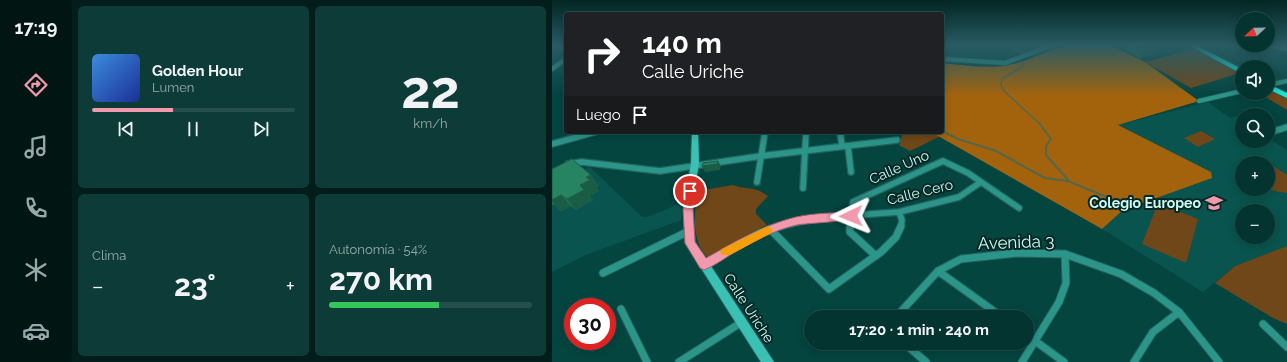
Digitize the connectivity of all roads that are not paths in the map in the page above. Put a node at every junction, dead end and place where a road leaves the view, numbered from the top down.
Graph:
1 (562, 62) edge
2 (988, 62) edge
3 (1009, 62) edge
4 (1223, 62) edge
5 (1235, 68) edge
6 (552, 69) edge
7 (1287, 81) edge
8 (1275, 84) edge
9 (1275, 90) edge
10 (1235, 93) edge
11 (1287, 96) edge
12 (1200, 101) dead end
13 (1287, 127) edge
14 (1275, 131) edge
15 (588, 134) edge
16 (695, 134) edge
17 (764, 134) edge
18 (806, 134) edge
19 (840, 134) edge
20 (898, 140) dead end
21 (552, 144) edge
22 (842, 146) junction
23 (848, 146) junction
24 (806, 150) junction
25 (761, 156) junction
26 (695, 164) junction
27 (562, 168) edge
28 (851, 172) dead end
29 (757, 182) dead end
30 (981, 182) junction
31 (803, 188) dead end
32 (1019, 208) dead end
33 (899, 212) junction
34 (851, 216) junction
35 (770, 229) junction
36 (688, 232) junction
37 (1065, 254) junction
38 (876, 256) junction
39 (704, 265) junction
40 (938, 271) junction
41 (603, 273) dead end
42 (621, 309) dead end
43 (902, 310) edge
44 (992, 310) edge
45 (1179, 312) junction
46 (742, 322) junction
47 (1263, 324) dead end
48 (1036, 341) junction
49 (1287, 348) edge
50 (912, 350) edge
51 (647, 362) edge
52 (679, 362) edge
53 (768, 362) edge
54 (926, 362) edge
55 (1022, 362) edge
56 (1064, 362) edge
57 (1134, 362) edge
58 (1219, 362) edge

1 - 6 street
2 - 3 street
4 - 5 main road
7 - 8 street
9 - 11 main road
10 - 12 street
13 - 14 street
15 - 21 street
16 - 26 main road, Calle Uriche
17 - 25 street
18 - 24 street
19 - 22 street
20 - 23 street
22 - 23 street
22 - 24 street
23 - 28 street
24 - 25 street
24 - 31 street
25 - 26 street
25 - 29 street
26 - 27 street
26 - 36 main road, Calle Uriche
30 - 32 street
30 - 33 street, Calle Cero
30 - 34 street, Calle Uno
33 - 34 street, Calle Cero
33 - 38 street
34 - 35 street, Calle Cero
34 - 38 street
35 - 38 street
35 - 39 street, Calle Cero
36 - 39 main road, Calle Uriche
36 - 41 street
37 - 40 street, Avenida 3
37 - 45 street, Avenida 3
37 - 48 street
39 - 46 main road, Calle Uriche
40 - 43 street, Avenida 3
40 - 44 street
42 - 51 street
45 - 57 street
45 - 58 street, Avenida 3
46 - 52 street
46 - 53 main road, Calle Uriche
47 - 49 street
48 - 55 street
48 - 56 street
50 - 54 street

